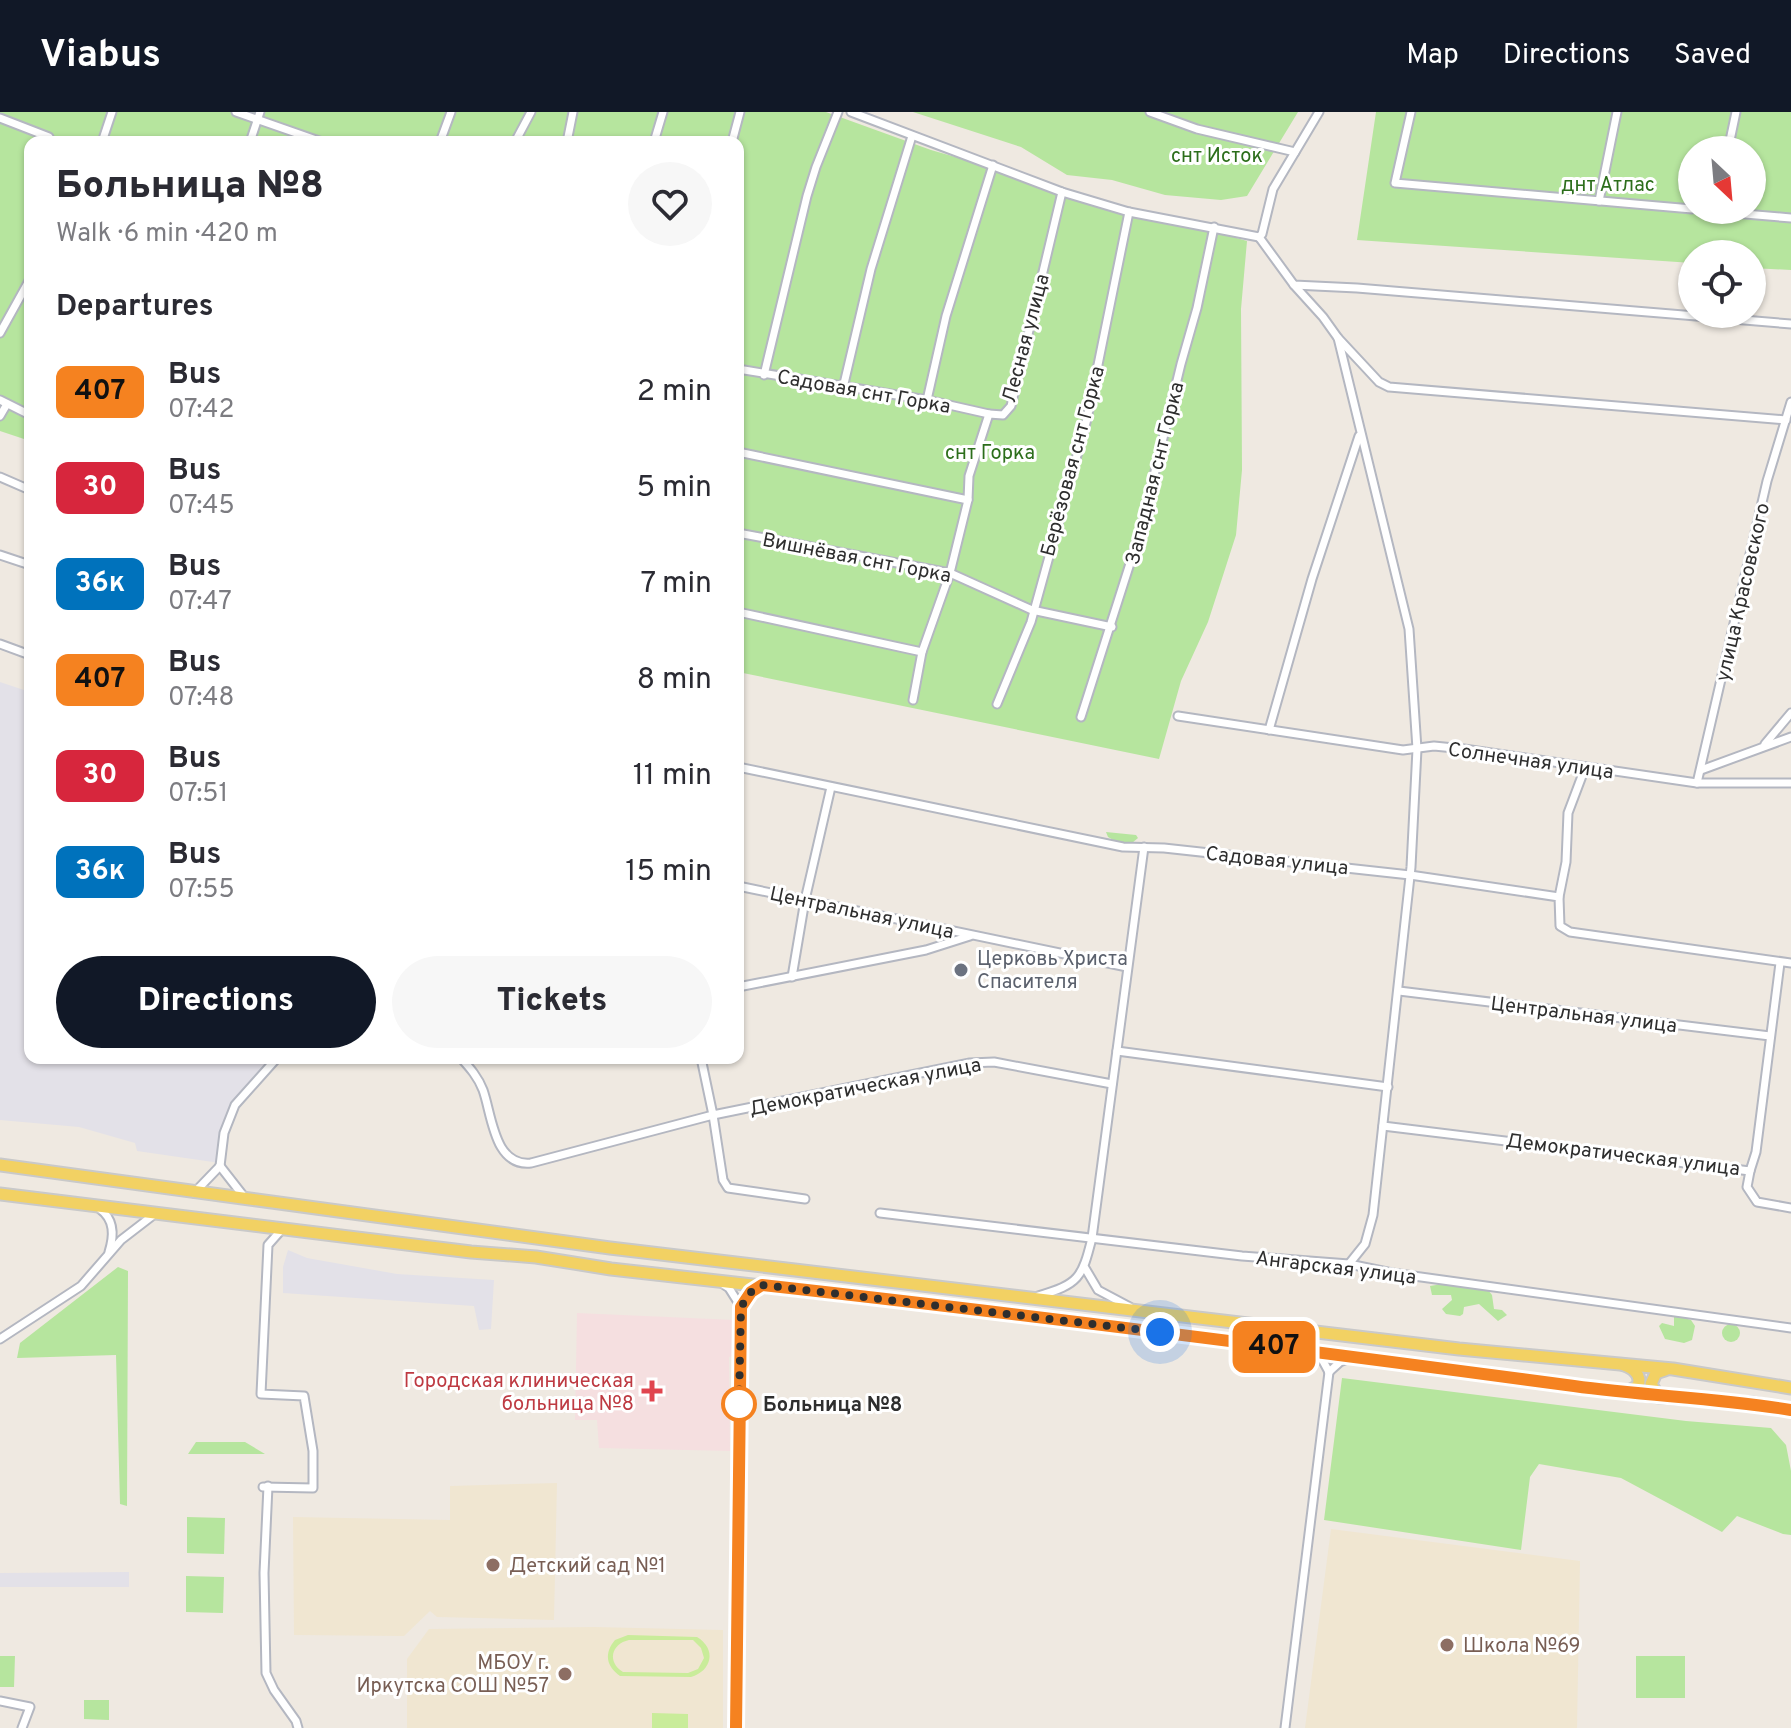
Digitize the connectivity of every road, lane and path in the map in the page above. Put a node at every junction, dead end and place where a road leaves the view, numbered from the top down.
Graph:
1 (112, 112) edge
2 (236, 112) edge
3 (451, 112) edge
4 (531, 112) edge
5 (573, 112) edge
6 (663, 112) edge
7 (740, 112) edge
8 (838, 112) edge
9 (851, 112) edge
10 (1150, 112) edge
11 (1319, 112) edge
12 (1411, 112) edge
13 (1617, 112) edge
14 (1736, 112) edge
15 (258, 116) edge
16 (0, 118) edge
17 (46, 136) edge
18 (104, 136) edge
19 (252, 136) edge
20 (307, 136) edge
21 (442, 136) edge
22 (518, 136) edge
23 (568, 136) edge
24 (656, 136) edge
25 (734, 136) edge
26 (912, 136) junction
27 (1731, 136) edge
28 (1295, 152) junction
29 (993, 165) junction
30 (1062, 192) junction
31 (1599, 201) junction
32 (1678, 208) edge
33 (1129, 212) junction
34 (1766, 216) edge
35 (1791, 218) edge
36 (1214, 227) junction
37 (1259, 237) junction
38 (1294, 285) junction
39 (24, 290) edge
40 (20, 297) junction
41 (24, 297) edge
42 (1791, 324) edge
43 (0, 333) edge
44 (1338, 338) junction
45 (744, 370) edge
46 (764, 375) junction
47 (843, 388) junction
48 (927, 400) junction
49 (3, 402) edge
50 (1791, 402) edge
51 (24, 412) edge
52 (989, 414) junction
53 (0, 416) edge
54 (1786, 420) junction
55 (1359, 433) junction
56 (744, 453) edge
57 (0, 477) edge
58 (24, 487) edge
59 (968, 500) junction
60 (744, 534) edge
61 (0, 555) edge
62 (24, 563) edge
63 (950, 573) junction
64 (1032, 610) junction
65 (744, 613) edge
66 (1112, 627) junction
67 (0, 644) edge
68 (922, 652) junction
69 (24, 653) edge
70 (913, 700) dead end
71 (997, 704) dead end
72 (1791, 713) edge
73 (1178, 716) dead end
74 (1081, 717) dead end
75 (1269, 730) junction
76 (1791, 737) edge
77 (1763, 746) junction
78 (1417, 749) junction
79 (744, 768) edge
80 (1585, 768) junction
81 (1701, 770) junction
82 (1697, 783) junction
83 (1791, 783) edge
84 (831, 787) junction
85 (1144, 847) junction
86 (1410, 875) junction
87 (744, 887) edge
88 (1559, 897) junction
89 (805, 900) junction
90 (971, 934) junction
91 (1780, 963) junction
92 (1791, 963) edge
93 (1127, 967) junction
94 (792, 977) junction
95 (744, 986) edge
96 (1399, 991) junction
97 (1770, 1036) junction
98 (1117, 1051) junction
99 (272, 1064) edge
100 (465, 1064) edge
101 (702, 1064) edge
102 (1112, 1084) junction
103 (1388, 1087) junction
104 (713, 1115) junction
105 (1383, 1126) junction
106 (0, 1165) edge
107 (220, 1166) junction
108 (1750, 1171) junction
109 (194, 1193) junction
110 (0, 1194) edge
111 (245, 1198) junction
112 (805, 1199) dead end
113 (95, 1205) junction
114 (1791, 1208) edge
115 (156, 1213) junction
116 (880, 1213) dead end
117 (250, 1224) junction
118 (284, 1228) junction
119 (1092, 1238) junction
120 (268, 1245) junction
121 (109, 1254) junction
122 (1349, 1264) junction
123 (1085, 1268) junction
124 (719, 1281) junction
125 (762, 1285) junction
126 (1034, 1297) junction
127 (741, 1307) junction
128 (1132, 1309) junction
129 (1791, 1328) edge
130 (0, 1339) edge
131 (1311, 1351) junction
132 (1355, 1357) junction
133 (1619, 1363) junction
134 (1673, 1369) junction
135 (1329, 1372) junction
136 (1791, 1388) edge
137 (1622, 1393) junction
138 (1669, 1398) junction
139 (1791, 1410) edge
140 (0, 1701) edge
141 (22, 1728) edge
142 (298, 1728) edge
143 (736, 1728) edge
144 (1285, 1728) edge

1 - 18 street
2 - 15 street
3 - 21 street
4 - 22 street
5 - 23 street
6 - 24 street
7 - 25 street
8 - 46 street
9 - 26 street
10 - 28 street
11 - 28 street
12 - 31 street
13 - 31 street
14 - 27 street
15 - 19 street
15 - 20 street
16 - 17 street
26 - 29 street
26 - 47 street
28 - 37 street
29 - 30 street
29 - 48 street
30 - 33 street
30 - 52 street, Лесная улица
31 - 32 street
33 - 36 street
33 - 64 street, Берёзовая снт Горка
34 - 35 street
36 - 37 street
36 - 66 street, Западная снт Горка
37 - 38 street
38 - 42 street
38 - 44 street
39 - 40 street
40 - 41 street
40 - 43 street
44 - 54 street
44 - 55 street
45 - 46 street, Садовая снт Горка
46 - 47 street, Садовая снт Горка
47 - 48 street, Садовая снт Горка
48 - 52 street, Садовая снт Горка
49 - 51 street
49 - 53 street
50 - 54 street, улица Красовского
52 - 59 street, Лесная улица
54 - 81 street, улица Красовского
55 - 75 street
55 - 78 street
56 - 59 street
57 - 58 street
59 - 63 street, Лесная улица
60 - 63 street, Вишнёвая снт Горка
61 - 62 street
63 - 64 street, Вишнёвая снт Горка
63 - 68 street, Лесная улица
64 - 66 street, Вишнёвая снт Горка
64 - 71 street, Берёзовая снт Горка
65 - 68 street
66 - 74 street, Западная снт Горка
67 - 69 street
68 - 70 street, Лесная улица
72 - 77 street
73 - 75 street, Солнечная улица
75 - 78 street, Солнечная улица
76 - 77 street
77 - 81 street
78 - 80 street, Солнечная улица
78 - 86 street
79 - 84 street, Садовая улица
80 - 82 street, Солнечная улица
80 - 88 street
81 - 82 street, улица Красовского
82 - 83 street, Солнечная улица
84 - 85 street, Садовая улица
84 - 89 street
85 - 86 street, Садовая улица
85 - 93 street
86 - 88 street, Садовая улица
86 - 96 street
87 - 89 street, Центральная улица
88 - 91 street
89 - 90 street, Центральная улица
89 - 94 street
90 - 93 street, Центральная улица
90 - 94 street
91 - 92 street
91 - 97 street, Демократическая улица
93 - 98 street
94 - 95 street
96 - 97 street, Центральная улица
96 - 103 street
97 - 108 street, Демократическая улица
98 - 102 street
98 - 103 street
99 - 107 street
100 - 104 street, Демократическая улица
101 - 104 street
102 - 104 street, Демократическая улица
102 - 119 street
103 - 105 street
104 - 112 street
105 - 108 street, Демократическая улица
105 - 122 street
106 - 109 main road
107 - 109 street
107 - 111 street
108 - 114 street
109 - 111 main road
110 - 113 main road
111 - 126 main road
113 - 115 main road
113 - 121 street
115 - 117 main road
115 - 121 street
116 - 119 street, Ангарская улица
117 - 118 main road
117 - 120 street
118 - 120 street
118 - 124 main road
119 - 122 street, Ангарская улица
119 - 123 street
120 - 142 street
121 - 130 street
122 - 129 street, Ангарская улица
123 - 126 street
123 - 128 street
124 - 125 main road
124 - 127 street
125 - 127 street
125 - 131 main road
126 - 128 main road
127 - 143 street
128 - 133 main road
131 - 132 main road
131 - 135 street
132 - 135 street
132 - 137 main road
133 - 134 main road
133 - 137 main road
134 - 136 main road
134 - 138 main road
135 - 144 street
137 - 138 main road
138 - 139 main road
140 - 141 street

